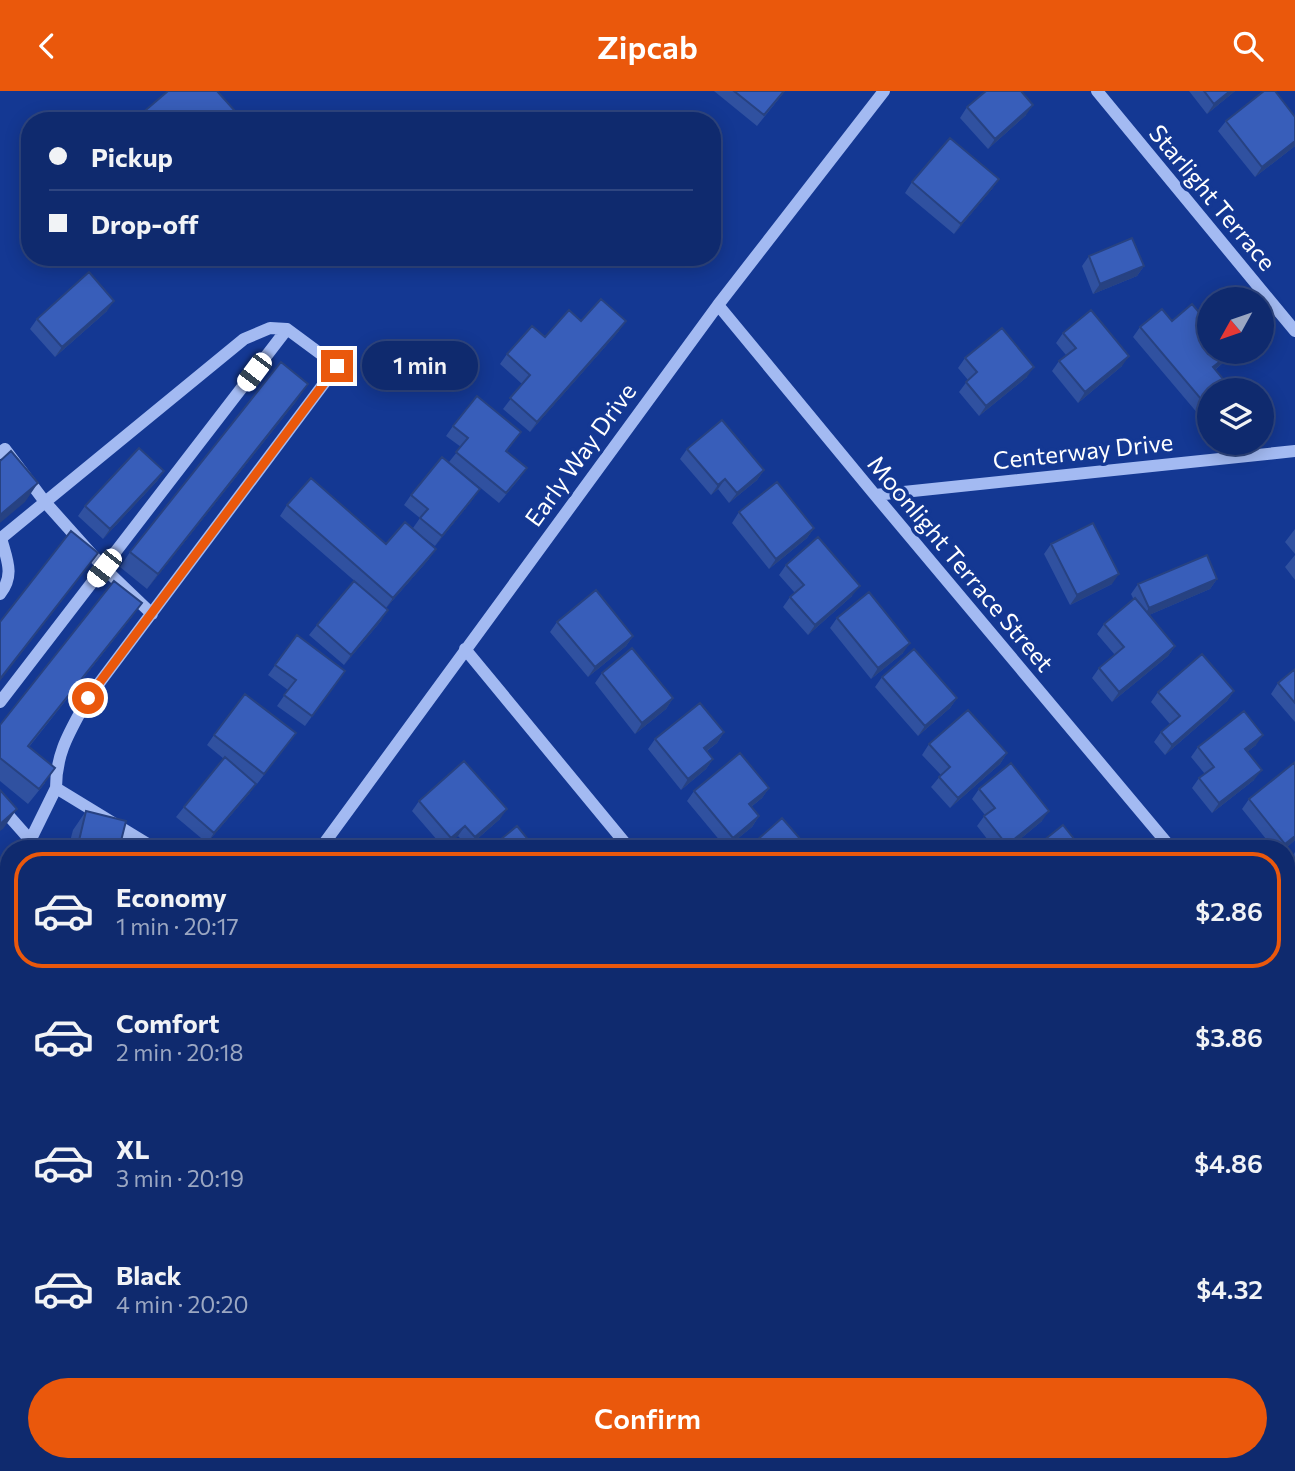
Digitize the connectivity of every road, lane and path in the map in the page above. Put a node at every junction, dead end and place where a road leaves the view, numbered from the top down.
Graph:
1 (884, 91) edge
2 (1097, 91) edge
3 (718, 305) junction
4 (287, 329) junction
5 (1295, 331) edge
6 (1295, 451) edge
7 (0, 453) edge
8 (875, 495) junction
9 (45, 502) junction
10 (0, 539) edge
11 (104, 568) junction
12 (0, 594) edge
13 (152, 614) junction
14 (465, 649) junction
15 (0, 702) edge
16 (57, 789) junction
17 (0, 806) edge
18 (128, 832) junction
19 (25, 840) edge
20 (32, 840) edge
21 (126, 840) edge
22 (141, 840) edge
23 (327, 840) edge
24 (623, 840) edge
25 (1164, 840) edge

1 - 3 street, Early Way Drive
2 - 5 street, Starlight Terrace
3 - 8 street, Moonlight Terrace Street
3 - 14 street, Early Way Drive
4 - 9 street
4 - 11 street
4 - 13 street
6 - 8 street, Centerway Drive
7 - 9 street
8 - 25 street, Moonlight Terrace Street
9 - 10 street
9 - 11 street
10 - 12 street
11 - 13 street
11 - 15 street
13 - 16 street
14 - 23 street, Early Way Drive
14 - 24 street
16 - 18 street
16 - 20 street
17 - 19 street
18 - 21 street
18 - 22 street

